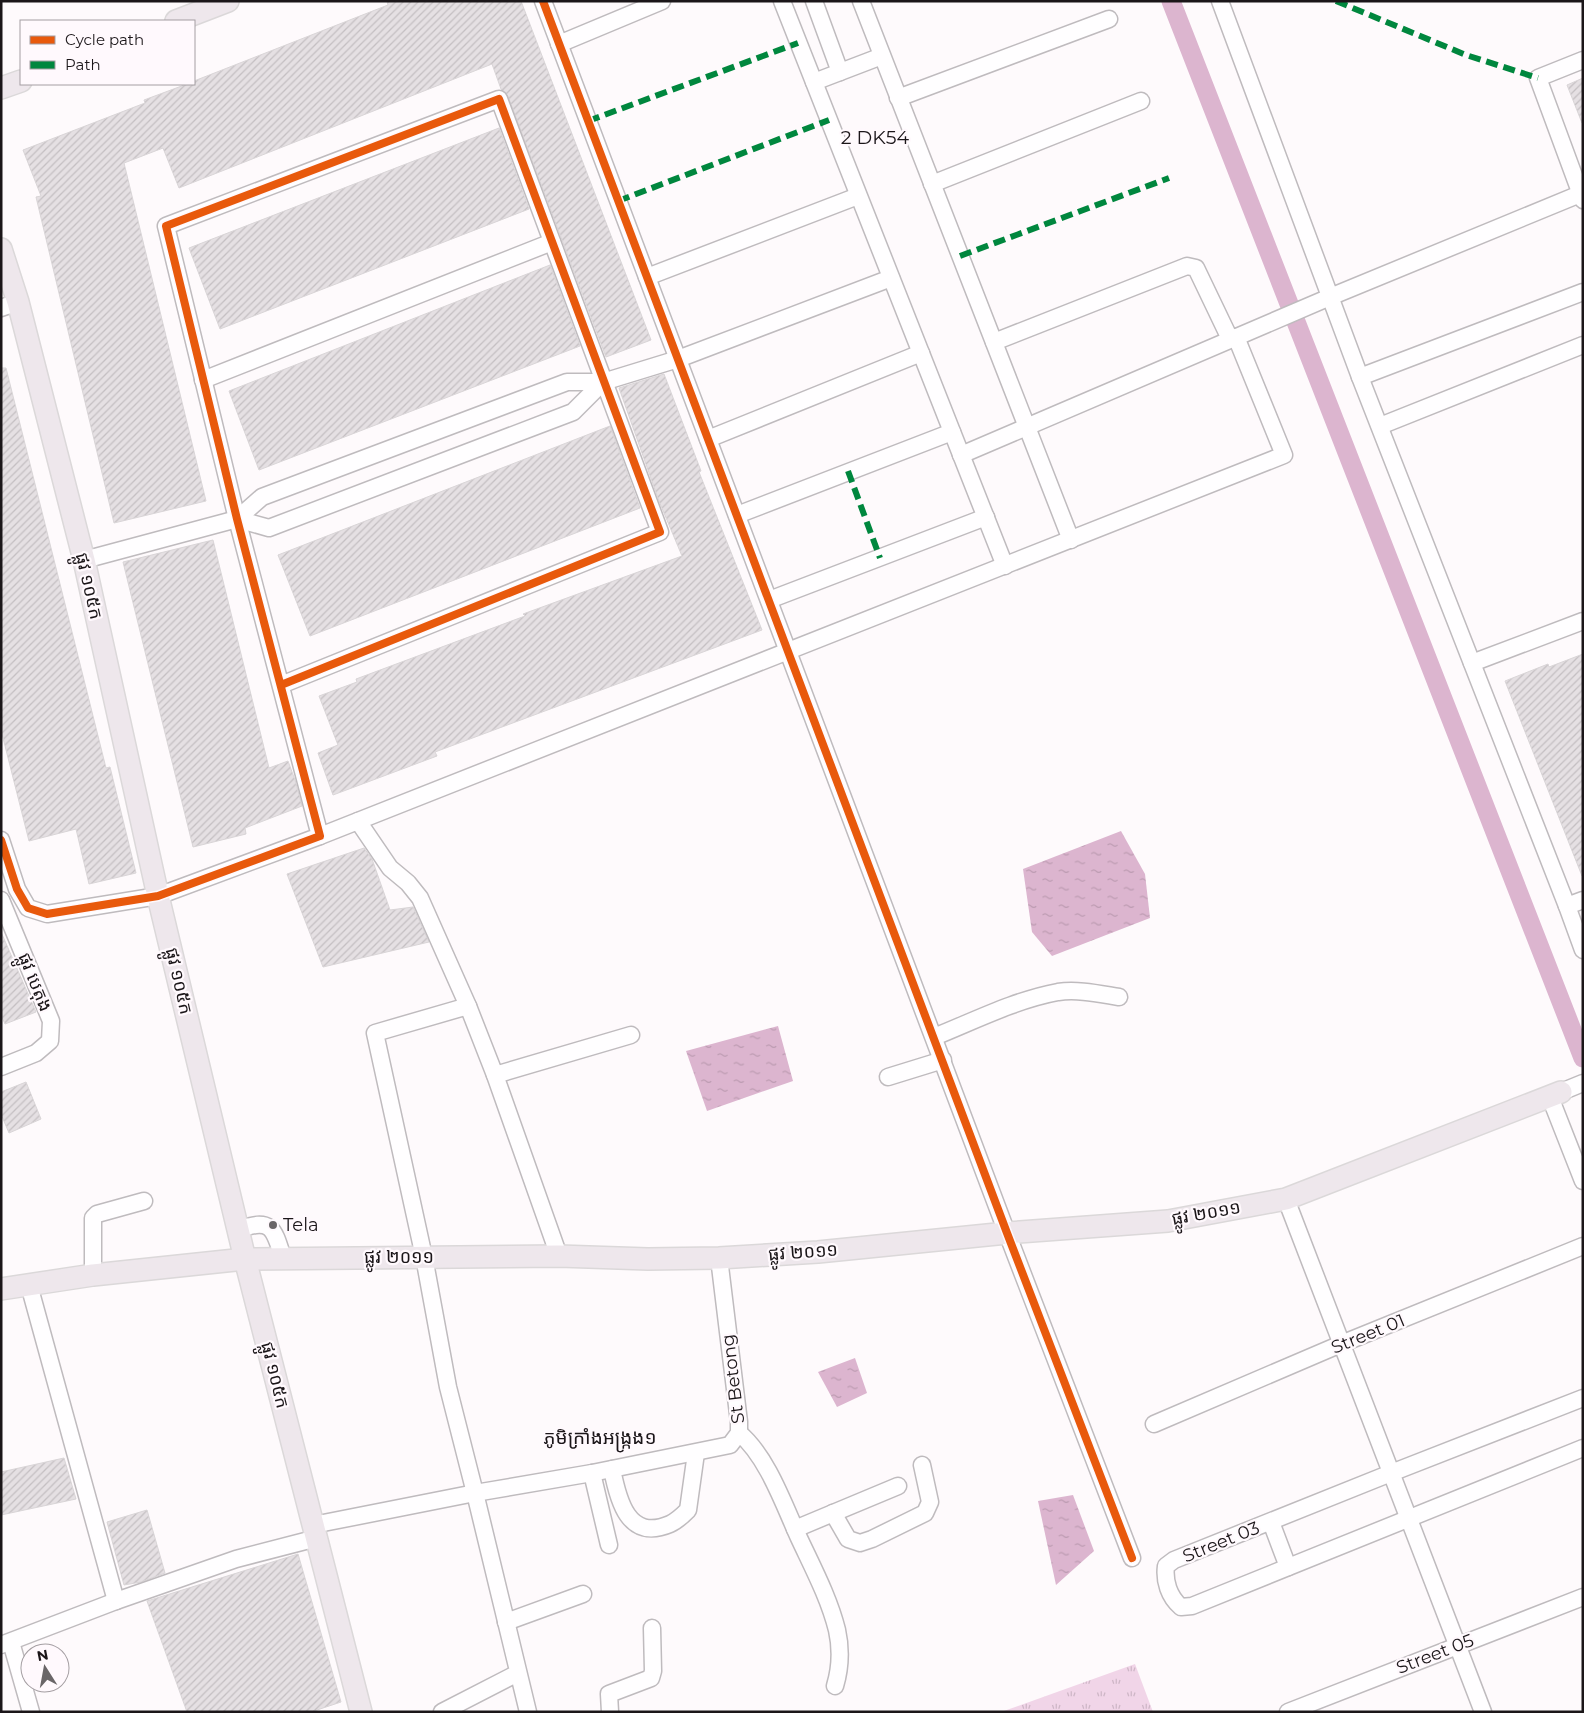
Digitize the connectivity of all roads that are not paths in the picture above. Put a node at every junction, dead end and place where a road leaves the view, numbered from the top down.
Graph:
1 (228, 1) edge
2 (543, 1) edge
3 (662, 1) edge
4 (782, 1) edge
5 (814, 1) edge
6 (1220, 1) edge
7 (864, 2) edge
8 (179, 20) edge
9 (1109, 20) dead end
10 (559, 44) junction
11 (882, 56) junction
12 (1583, 60) edge
13 (840, 72) junction
14 (20, 81) edge
15 (814, 82) junction
16 (1, 88) edge
17 (898, 98) junction
18 (1141, 100) dead end
19 (932, 184) junction
20 (858, 196) junction
21 (1581, 197) edge
22 (552, 242) junction
23 (1, 249) edge
24 (647, 277) junction
25 (891, 278) junction
26 (1583, 292) edge
27 (1330, 297) junction
28 (10, 305) edge
29 (1233, 338) junction
30 (994, 342) junction
31 (1583, 345) edge
32 (921, 353) junction
33 (678, 358) junction
34 (1360, 377) junction
35 (203, 380) junction
36 (603, 382) junction
37 (1380, 426) junction
38 (1027, 427) junction
39 (952, 432) junction
40 (708, 439) junction
41 (961, 455) junction
42 (737, 515) junction
43 (986, 517) junction
44 (237, 519) junction
45 (1071, 540) junction
46 (84, 560) junction
47 (1005, 566) junction
48 (769, 600) junction
49 (1583, 621) edge
50 (789, 652) junction
51 (1472, 663) junction
52 (281, 685) junction
53 (358, 821) junction
54 (320, 836) junction
55 (1, 840) edge
56 (158, 896) junction
57 (1, 900) edge
58 (1583, 900) edge
59 (1567, 906) junction
60 (1583, 950) edge
61 (1119, 997) dead end
62 (468, 1006) junction
63 (631, 1035) dead end
64 (934, 1037) junction
65 (943, 1060) junction
66 (1, 1067) edge
67 (495, 1074) junction
68 (888, 1077) dead end
69 (1583, 1083) edge
70 (1555, 1094) junction
71 (1583, 1182) edge
72 (1286, 1199) junction
73 (144, 1201) dead end
74 (238, 1230) junction
75 (1007, 1233) junction
76 (1583, 1246) edge
77 (559, 1256) junction
78 (424, 1257) junction
79 (283, 1258) junction
80 (719, 1258) junction
81 (245, 1259) junction
82 (92, 1275) junction
83 (29, 1284) junction
84 (1, 1289) edge
85 (1341, 1344) junction
86 (1583, 1398) edge
87 (1154, 1424) dead end
88 (739, 1433) junction
89 (1583, 1448) edge
90 (696, 1453) junction
91 (922, 1465) dead end
92 (612, 1469) junction
93 (592, 1473) junction
94 (1391, 1473) junction
95 (898, 1486) dead end
96 (475, 1493) junction
97 (833, 1513) junction
98 (1408, 1518) junction
99 (1270, 1522) junction
100 (795, 1529) junction
101 (315, 1532) junction
102 (608, 1545) dead end
103 (1132, 1558) dead end
104 (1288, 1567) junction
105 (583, 1594) dead end
106 (1583, 1597) edge
107 (116, 1601) junction
108 (506, 1622) junction
109 (652, 1628) dead end
110 (6, 1644) edge
111 (1458, 1646) junction
112 (518, 1673) junction
113 (835, 1686) dead end
114 (31, 1712) edge
115 (361, 1712) edge
116 (442, 1712) edge
117 (528, 1712) edge
118 (610, 1712) edge
119 (1288, 1712) edge
120 (1483, 1712) edge

1 - 8 main road
2 - 10 street
3 - 10 street
4 - 15 street
5 - 13 street
6 - 27 street
7 - 11 street
9 - 17 street
10 - 24 street
11 - 13 street
11 - 17 street
12 - 21 street
13 - 15 street
14 - 16 main road
15 - 20 street
17 - 19 street
18 - 19 street
19 - 30 street
20 - 24 street
20 - 25 street
21 - 27 street
22 - 35 street
22 - 35 street
22 - 36 street
23 - 28 main road, ផ្លូវ ១០៥ក
24 - 33 street
25 - 32 street
25 - 33 street
26 - 34 street
27 - 29 street
27 - 34 street
28 - 46 main road, ផ្លូវ ១០៥ក
29 - 30 street
29 - 38 street
29 - 45 street
30 - 38 street
31 - 37 street
32 - 39 street
32 - 40 street
33 - 36 street
33 - 40 street
34 - 37 street
35 - 44 street
36 - 44 street
36 - 44 street
36 - 52 street
37 - 51 street
38 - 41 street
38 - 45 street
39 - 41 street
39 - 42 street
40 - 42 street
41 - 43 street
42 - 48 street
43 - 47 street
43 - 48 street
44 - 46 street
44 - 52 street
45 - 47 street
46 - 56 main road, ផ្លូវ ១០៥ក
47 - 50 street
48 - 50 street
49 - 51 street
50 - 53 street
50 - 64 street
51 - 59 street
52 - 54 street
53 - 54 street
53 - 62 street
54 - 56 street
55 - 56 street
56 - 74 main road, ផ្លូវ ១០៥ក
57 - 66 street, ផ្លូវ បេតុង
58 - 59 street
59 - 60 street
61 - 64 street
62 - 67 street
62 - 78 street
63 - 67 street
64 - 65 street
65 - 68 street
65 - 75 street
67 - 77 street
69 - 70 street, ផ្លូវ ២០១១
70 - 71 street
70 - 72 main road, ផ្លូវ ២០១១
72 - 75 main road, ផ្លូវ ២០១១
72 - 85 street
73 - 82 street
74 - 79 street
74 - 81 main road, ផ្លូវ ១០៥ក
75 - 80 main road, ផ្លូវ ២០១១
75 - 103 street
76 - 85 street, Street 01
77 - 78 main road, ផ្លូវ ២០១១
77 - 80 main road, ផ្លូវ ២០១១
78 - 79 main road, ផ្លូវ ២០១១
78 - 96 street
79 - 81 main road, ផ្លូវ ២០១១
80 - 88 street, St Betong
81 - 82 main road, ផ្លូវ ២០១១
81 - 101 main road, ផ្លូវ ១០៥ក
82 - 83 main road, ផ្លូវ ២០១១
83 - 84 main road, ផ្លូវ ២០១១
83 - 107 street
85 - 87 street, Street 01
85 - 94 street
86 - 94 street, Street 03
88 - 90 street, St Betong
88 - 100 street
89 - 98 street, Street 03
90 - 92 street, St Betong
90 - 92 street
91 - 97 street
92 - 93 street, St Betong
93 - 96 street, St Betong
93 - 102 street
94 - 98 street
94 - 99 street, Street 03
95 - 97 street
96 - 101 street, St Betong
96 - 108 street
97 - 100 street
98 - 104 street, Street 03
98 - 111 street
99 - 104 street
99 - 104 street, Street 03
100 - 113 street
101 - 107 street, St Betong
101 - 115 main road, ផ្លូវ ១០៥ក
105 - 108 street
106 - 111 street, Street 05
107 - 110 street, St Betong
108 - 112 street
109 - 118 street
110 - 114 street
111 - 119 street, Street 05
111 - 120 street
112 - 116 street
112 - 117 street

